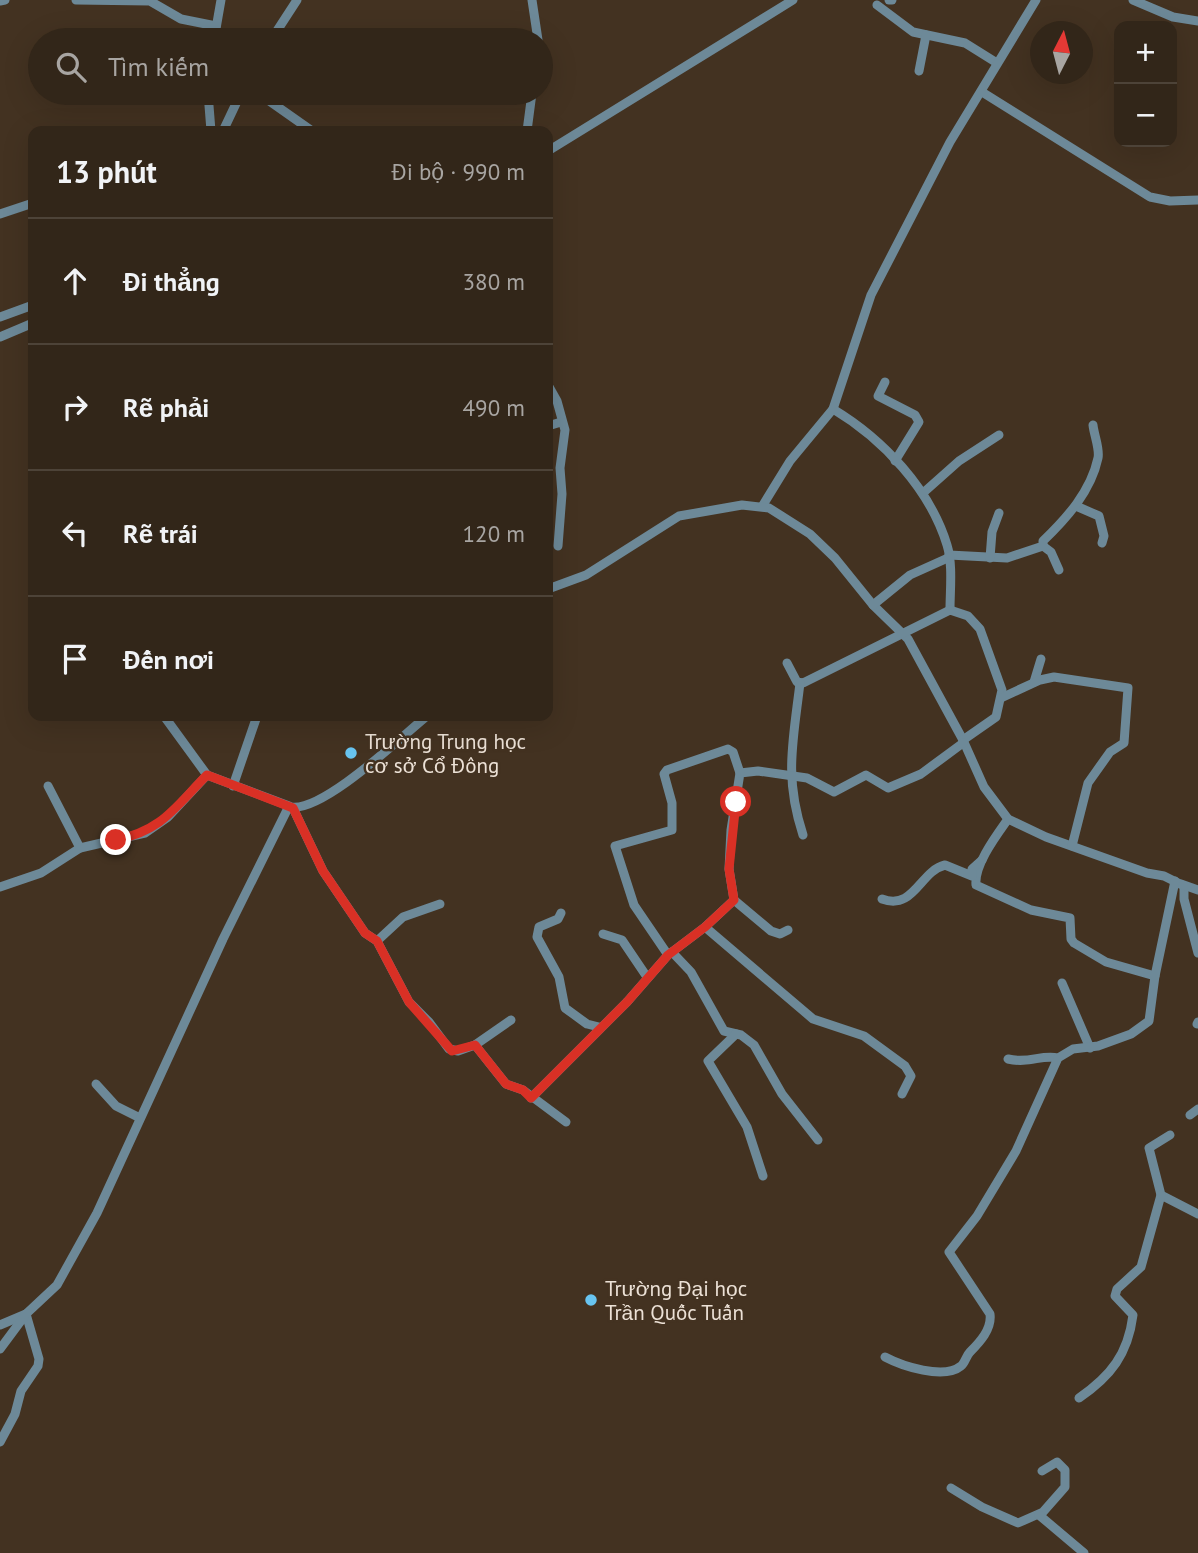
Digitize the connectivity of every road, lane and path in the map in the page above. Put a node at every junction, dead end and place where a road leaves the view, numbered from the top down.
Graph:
1 (76, 0) edge
2 (221, 0) edge
3 (297, 0) edge
4 (532, 0) edge
5 (793, 0) edge
6 (1036, 0) edge
7 (1133, 0) edge
8 (877, 5) dead end
9 (1198, 21) edge
10 (216, 26) joint
11 (279, 28) edge
12 (536, 28) edge
13 (926, 35) junction
14 (997, 63) junction
15 (919, 71) dead end
16 (982, 92) junction
17 (209, 105) edge
18 (235, 105) edge
19 (275, 105) edge
20 (530, 105) edge
21 (211, 126) edge
22 (225, 126) edge
23 (305, 126) edge
24 (528, 126) edge
25 (553, 148) edge
26 (1198, 200) edge
27 (28, 205) edge
28 (0, 214) edge
29 (28, 307) edge
30 (0, 317) edge
31 (28, 325) edge
32 (0, 337) edge
33 (885, 382) dead end
34 (553, 395) edge
35 (833, 409) junction
36 (561, 422) junction
37 (553, 424) edge
38 (1093, 425) dead end
39 (999, 435) dead end
40 (895, 461) junction
41 (923, 493) junction
42 (763, 505) junction
43 (1076, 506) junction
44 (999, 513) dead end
45 (1102, 543) dead end
46 (558, 546) dead end
47 (1043, 546) junction
48 (949, 556) junction
49 (990, 558) junction
50 (1059, 570) dead end
51 (553, 587) edge
52 (873, 605) junction
53 (950, 610) junction
54 (901, 632) junction
55 (1041, 659) dead end
56 (787, 663) dead end
57 (1034, 682) junction
58 (800, 683) junction
59 (1001, 698) junction
60 (168, 721) edge
61 (255, 721) edge
62 (421, 721) edge
63 (963, 741) junction
64 (740, 773) junction
65 (207, 775) junction
66 (790, 776) junction
67 (48, 786) dead end
68 (233, 786) junction
69 (291, 807) junction
70 (1008, 819) junction
71 (803, 835) dead end
72 (1072, 846) junction
73 (80, 848) junction
74 (984, 856) junction
75 (1178, 883) junction
76 (0, 887) edge
77 (1198, 890) edge
78 (882, 899) dead end
79 (734, 900) junction
80 (439, 904) dead end
81 (561, 913) dead end
82 (705, 927) junction
83 (788, 930) dead end
84 (603, 933) dead end
85 (377, 941) junction
86 (670, 953) junction
87 (1198, 953) edge
88 (1155, 976) junction
89 (647, 977) junction
90 (1062, 983) dead end
91 (511, 1020) dead end
92 (599, 1027) junction
93 (736, 1034) junction
94 (475, 1045) junction
95 (1090, 1048) junction
96 (1058, 1058) junction
97 (1008, 1059) dead end
98 (96, 1084) dead end
99 (902, 1094) dead end
100 (531, 1098) junction
101 (141, 1118) junction
102 (566, 1122) dead end
103 (1170, 1135) dead end
104 (818, 1140) dead end
105 (763, 1177) dead end
106 (1161, 1195) junction
107 (1198, 1214) edge
108 (26, 1314) junction
109 (0, 1325) edge
110 (0, 1349) edge
111 (885, 1357) dead end
112 (1079, 1398) dead end
113 (0, 1441) edge
114 (1042, 1471) dead end
115 (951, 1488) dead end
116 (1039, 1515) junction
117 (1084, 1553) edge

1 - 10 street
2 - 10 street
3 - 11 street
4 - 12 street
5 - 25 street
6 - 14 street
7 - 9 street
8 - 13 street
13 - 14 street
13 - 15 street
14 - 16 street
16 - 26 street
16 - 35 street
17 - 21 street
18 - 22 street
19 - 23 street
20 - 24 street
27 - 28 street
29 - 30 street
31 - 32 street
33 - 40 street
34 - 36 street
35 - 40 street
35 - 42 street
36 - 37 street
36 - 46 street
38 - 43 street
39 - 41 street
40 - 41 street
41 - 48 street
42 - 51 street
42 - 52 street
43 - 45 street
43 - 47 street
44 - 49 street
47 - 49 street
47 - 50 street
48 - 49 street
48 - 52 street
48 - 53 street
52 - 54 street
53 - 54 street
53 - 59 street
54 - 58 street
54 - 63 street
55 - 57 street
56 - 58 street
57 - 59 street
57 - 72 street
58 - 66 street
59 - 63 street
60 - 65 street
61 - 68 street
62 - 69 street
63 - 66 street
63 - 70 street
64 - 66 street
64 - 79 street
64 - 86 street
65 - 68 street
65 - 73 street
66 - 71 street
67 - 73 street
68 - 69 street
69 - 85 street
69 - 101 street
70 - 72 street
70 - 74 street
72 - 75 street
73 - 76 street
74 - 78 street
74 - 88 street
75 - 77 street
75 - 87 street
75 - 88 street
79 - 82 street
79 - 83 street
80 - 85 street
81 - 92 street
82 - 86 street
82 - 99 street
84 - 89 street
85 - 94 street
86 - 89 street
86 - 93 street
88 - 95 street
89 - 92 street
90 - 95 street
91 - 94 street
92 - 100 street
93 - 104 street
93 - 105 street
94 - 100 street
95 - 96 street
96 - 97 street
96 - 111 street
98 - 101 street
100 - 102 street
101 - 108 street
103 - 106 street
106 - 107 street
106 - 112 street
108 - 109 street
108 - 110 street
108 - 113 street
114 - 116 street
115 - 116 street
116 - 117 street

